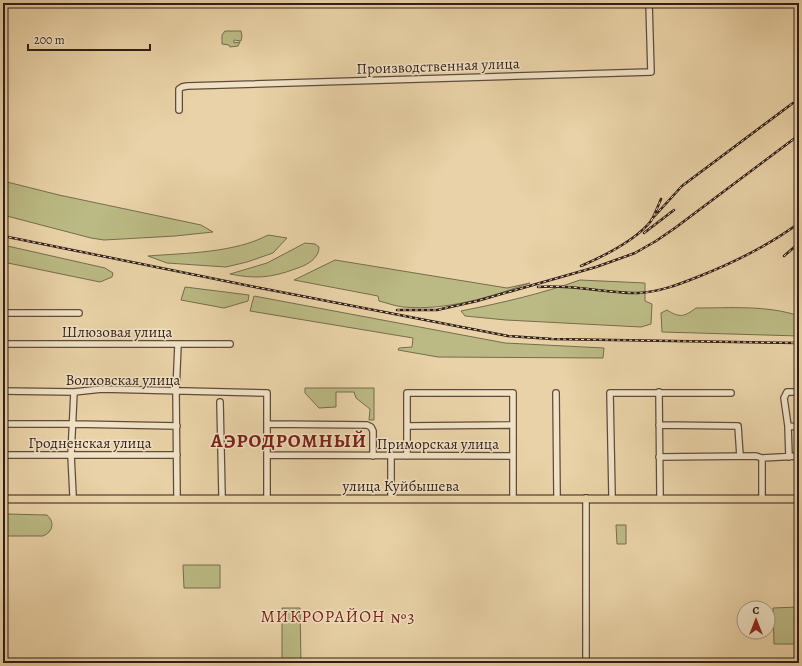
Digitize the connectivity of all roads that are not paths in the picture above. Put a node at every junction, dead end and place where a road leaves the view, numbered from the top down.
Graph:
1 (649, 3) edge
2 (179, 110) dead end
3 (3, 312) edge
4 (80, 313) dead end
5 (3, 344) edge
6 (230, 344) dead end
7 (178, 345) junction
8 (3, 391) edge
9 (176, 391) junction
10 (74, 392) junction
11 (659, 392) junction
12 (799, 392) edge
13 (556, 393) dead end
14 (731, 393) dead end
15 (220, 402) dead end
16 (3, 424) edge
17 (73, 424) junction
18 (267, 424) junction
19 (513, 425) junction
20 (659, 425) junction
21 (176, 426) junction
22 (407, 426) junction
23 (788, 426) junction
24 (799, 427) edge
25 (71, 455) junction
26 (177, 455) junction
27 (3, 456) edge
28 (267, 456) junction
29 (373, 456) junction
30 (391, 456) junction
31 (407, 456) junction
32 (513, 456) junction
33 (740, 456) junction
34 (789, 456) junction
35 (799, 456) edge
36 (659, 457) junction
37 (762, 458) junction
38 (3, 495) edge
39 (557, 495) junction
40 (612, 495) junction
41 (799, 495) edge
42 (513, 496) junction
43 (587, 496) junction
44 (73, 497) junction
45 (177, 497) junction
46 (222, 497) junction
47 (267, 497) junction
48 (392, 497) junction
49 (660, 497) junction
50 (762, 497) junction
51 (3, 499) edge
52 (799, 499) edge
53 (586, 663) edge

1 - 2 street, Производственная улица
3 - 4 street
5 - 7 street, Шлюзовая улица
6 - 7 street, Шлюзовая улица
7 - 9 street
8 - 10 street, Волховская улица
9 - 10 street, Волховская улица
9 - 18 street, Волховская улица
9 - 21 street
10 - 17 street
11 - 14 street
11 - 20 street
11 - 40 street
12 - 23 street
13 - 39 street
15 - 46 street
16 - 17 street
17 - 21 street
17 - 25 street
18 - 28 street
18 - 29 street
19 - 22 street
19 - 22 street
19 - 32 street
20 - 33 street
20 - 36 street
21 - 26 street
22 - 31 street
23 - 24 street
23 - 34 street
25 - 26 street, Гродненская улица
25 - 27 street, Гродненская улица
25 - 44 street
26 - 45 street
28 - 29 street, Приморская улица
28 - 47 street
29 - 30 street, Приморская улица
30 - 31 street, Приморская улица
30 - 48 street
31 - 32 street, Приморская улица
32 - 42 street
33 - 36 street
33 - 37 street
34 - 35 street
34 - 37 street
36 - 49 street
37 - 50 street
38 - 44 main road, улица Куйбышева
39 - 42 main road, улица Куйбышева
39 - 43 main road, улица Куйбышева
40 - 43 main road, улица Куйбышева
40 - 49 main road, улица Куйбышева
41 - 50 main road, улица Куйбышева
42 - 43 main road, улица Куйбышева
42 - 48 main road, улица Куйбышева
43 - 49 main road, улица Куйбышева
43 - 53 street
44 - 45 main road, улица Куйбышева
44 - 51 main road, улица Куйбышева
45 - 46 main road, улица Куйбышева
46 - 47 main road, улица Куйбышева
47 - 48 main road, улица Куйбышева
49 - 50 main road, улица Куйбышева
50 - 52 main road, улица Куйбышева

